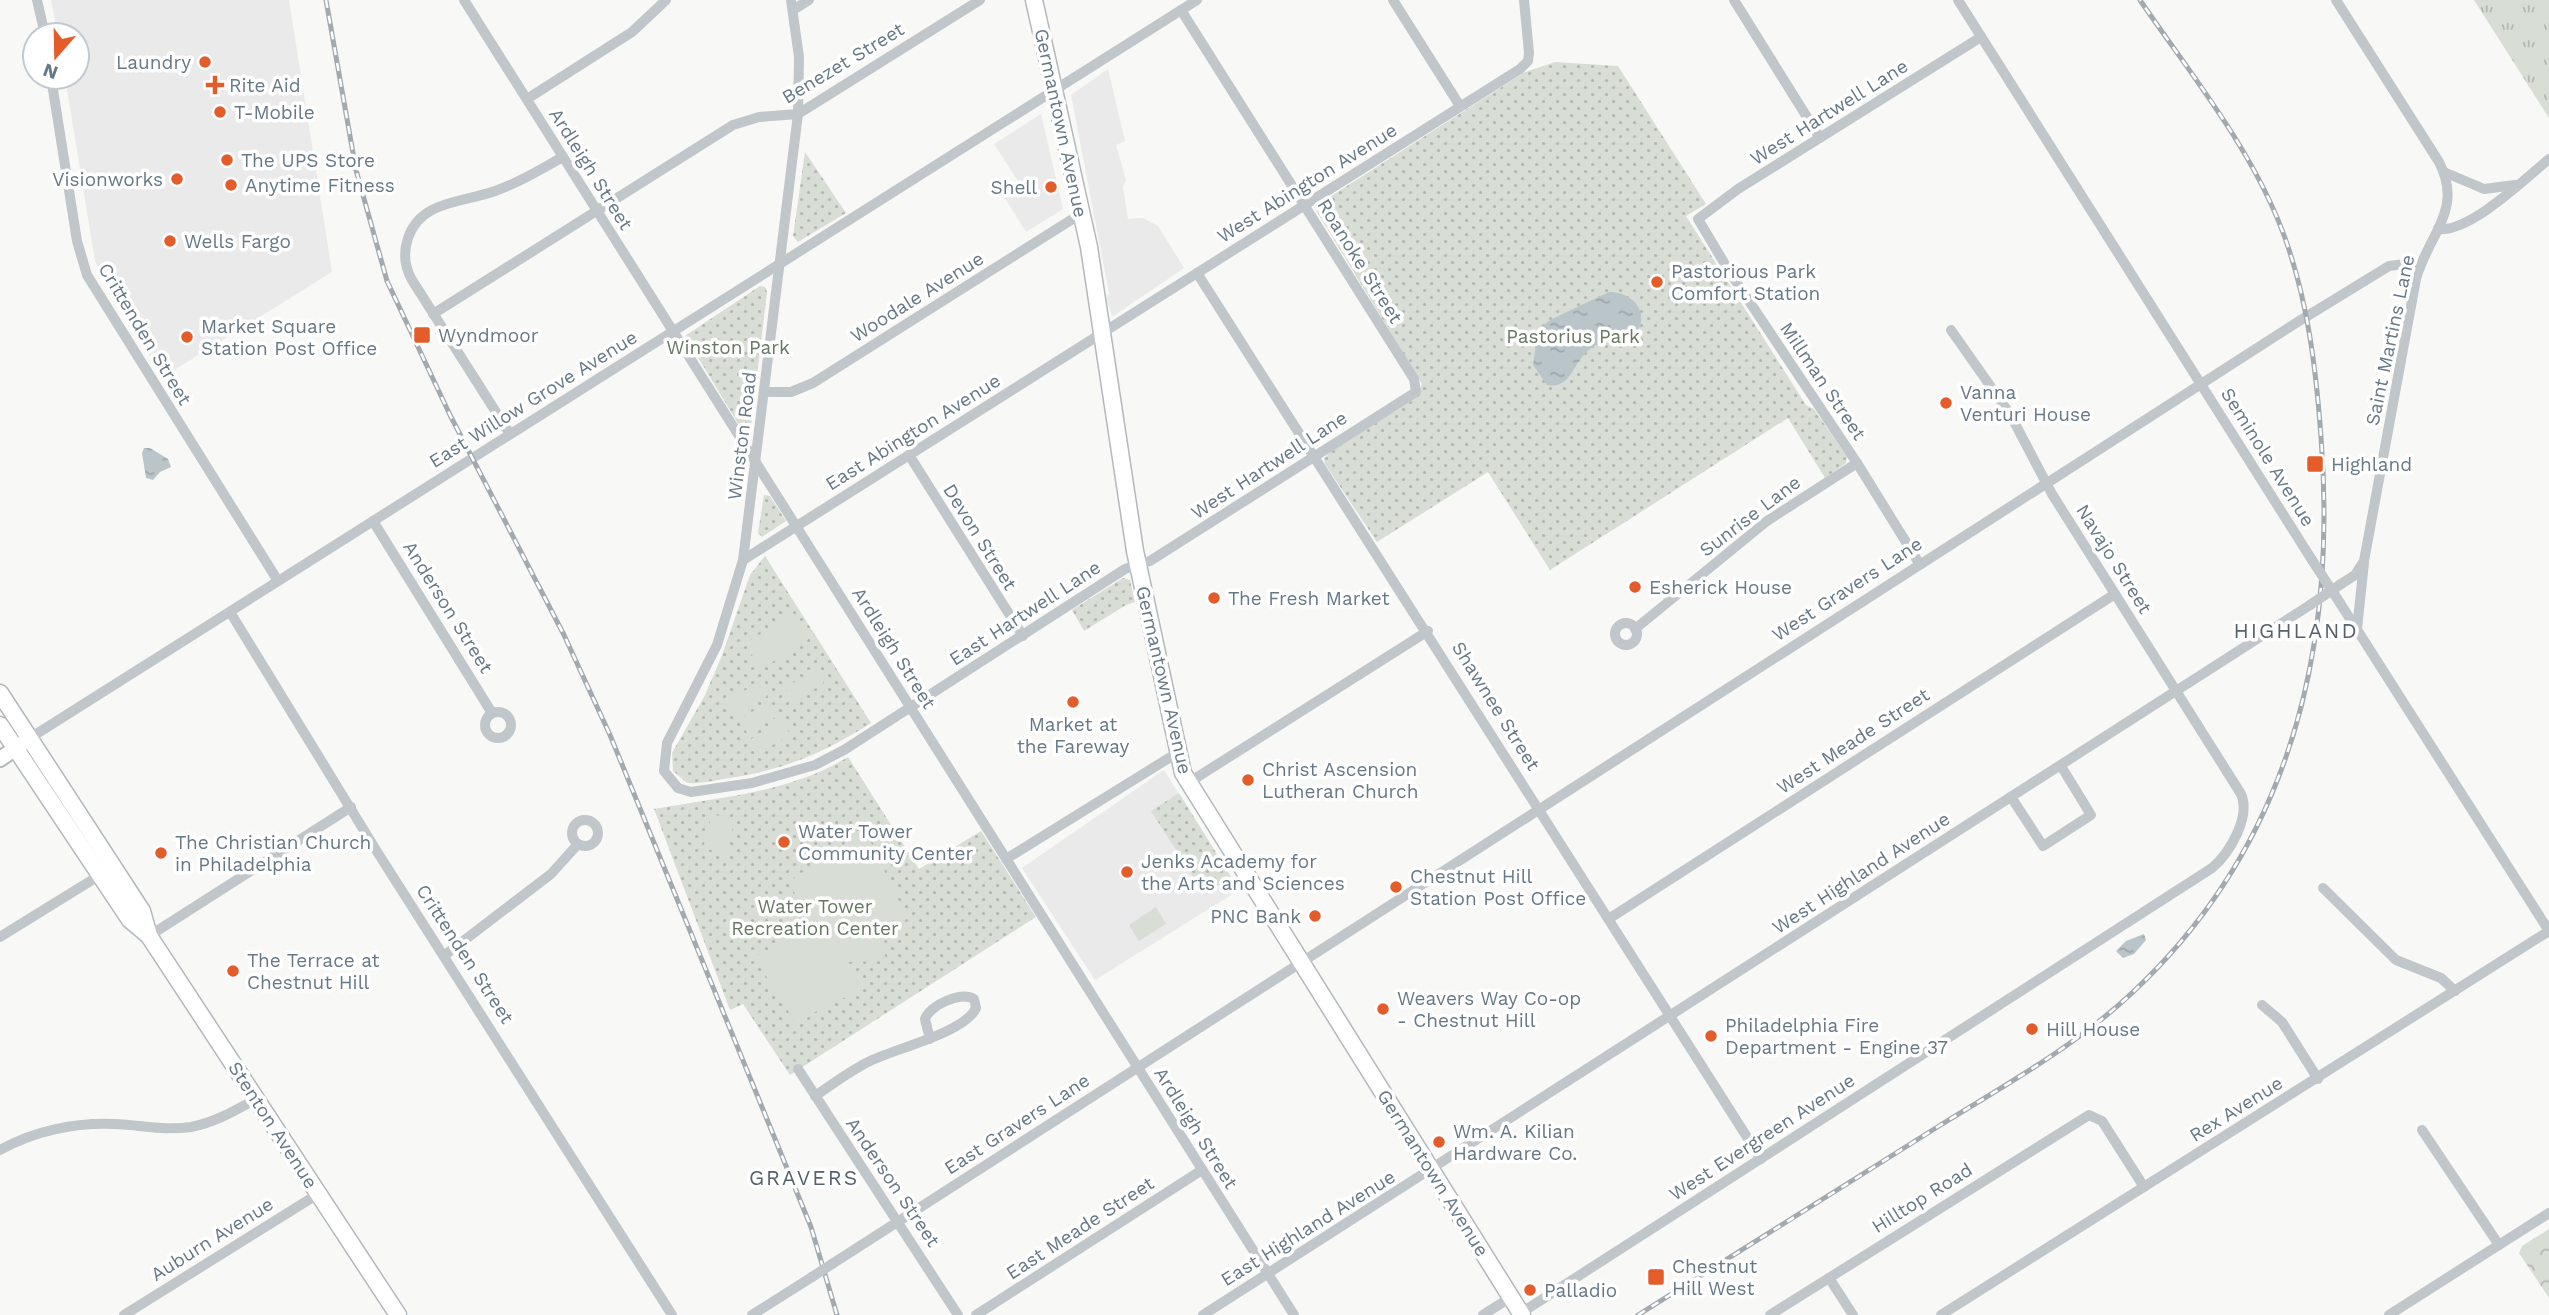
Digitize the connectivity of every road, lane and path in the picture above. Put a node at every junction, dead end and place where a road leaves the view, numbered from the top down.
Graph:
1 (37, 0) edge
2 (464, 0) edge
3 (666, 0) edge
4 (809, 0) edge
5 (979, 0) edge
6 (1034, 0) edge
7 (1393, 0) edge
8 (1524, 0) edge
9 (1734, 0) edge
10 (1958, 0) edge
11 (2336, 0) edge
12 (1188, 4) edge
13 (792, 5) edge
14 (42, 21) edge
15 (1981, 37) junction
16 (1054, 90) junction
17 (53, 91) edge
18 (527, 99) junction
19 (1460, 106) junction
20 (798, 114) junction
21 (1820, 138) junction
22 (563, 157) junction
23 (2549, 159) edge
24 (2444, 172) junction
25 (2519, 183) junction
26 (1304, 205) junction
27 (597, 210) junction
28 (1082, 213) junction
29 (1698, 219) joint
30 (2438, 229) junction
31 (780, 264) junction
32 (2420, 267) junction
33 (1197, 273) junction
34 (433, 314) junction
35 (1951, 330) dead end
36 (673, 331) junction
37 (1102, 332) junction
38 (2201, 384) junction
39 (1417, 389) joint
40 (765, 392) junction
41 (510, 434) junction
42 (908, 455) junction
43 (1316, 458) junction
44 (757, 463) junction
45 (1857, 463) junction
46 (2047, 483) junction
47 (373, 521) junction
48 (796, 526) junction
49 (743, 560) junction
50 (2364, 561) junction
51 (1919, 563) junction
52 (1138, 565) junction
53 (278, 581) junction
54 (2332, 591) junction
55 (2115, 594) junction
56 (230, 612) junction
57 (1635, 629) dead end
58 (2357, 629) junction
59 (1428, 631) junction
60 (1023, 636) junction
61 (2176, 691) junction
62 (0, 693) edge
63 (911, 708) junction
64 (492, 713) dead end
65 (0, 725) edge
66 (30, 738) junction
67 (16, 749) junction
68 (1177, 753) junction
69 (0, 759) edge
70 (2061, 766) junction
71 (667, 777) joint
72 (1188, 783) junction
73 (2011, 797) junction
74 (351, 807) junction
75 (1540, 808) junction
76 (2245, 808) joint
77 (578, 844) dead end
78 (1006, 859) junction
79 (114, 866) junction
80 (99, 876) junction
81 (2323, 888) dead end
82 (1610, 918) junction
83 (2549, 931) edge
84 (149, 936) junction
85 (0, 937) edge
86 (445, 954) junction
87 (1301, 963) junction
88 (2455, 991) junction
89 (2262, 1006) dead end
90 (1671, 1016) junction
91 (930, 1039) junction
92 (1138, 1068) junction
93 (798, 1069) dead end
94 (2318, 1079) junction
95 (815, 1096) junction
96 (256, 1099) junction
97 (2422, 1130) dead end
98 (0, 1150) edge
99 (1761, 1159) junction
100 (1202, 1170) junction
101 (1432, 1171) junction
102 (2144, 1187) junction
103 (318, 1194) junction
104 (2549, 1213) edge
105 (898, 1222) junction
106 (2499, 1245) junction
107 (1268, 1274) junction
108 (1829, 1278) junction
109 (1511, 1297) junction
110 (1522, 1314) edge
111 (124, 1315) edge
112 (398, 1315) edge
113 (672, 1315) edge
114 (752, 1315) edge
115 (958, 1315) edge
116 (976, 1315) edge
117 (1203, 1315) edge
118 (1294, 1315) edge
119 (1483, 1315) edge
120 (1770, 1315) edge
121 (1853, 1315) edge
122 (1941, 1315) edge
123 (2389, 1315) edge

1 - 14 street
2 - 18 street, Ardleigh Street
3 - 18 street
4 - 13 street
5 - 20 street, Benezet Street
6 - 16 main road, Germantown Avenue
7 - 19 street
8 - 19 street, West Abington Avenue
9 - 21 street
10 - 15 street, Seminole Avenue
11 - 24 street, Saint Martins Lane
12 - 16 street, East Willow Grove Avenue
12 - 26 street, Roanoke Street
13 - 20 street, Winston Road
15 - 21 street, West Hartwell Lane
15 - 38 street, Seminole Avenue
16 - 28 main road, Germantown Avenue
16 - 31 street, East Willow Grove Avenue
17 - 53 street, Crittenden Street
18 - 22 street, Ardleigh Street
19 - 26 street, West Abington Avenue
20 - 27 street, Benezet Street
20 - 31 street, Winston Road
21 - 29 street, West Hartwell Lane
22 - 27 street, Ardleigh Street
22 - 34 street
23 - 25 street
24 - 25 street
24 - 30 street, Saint Martins Lane
25 - 30 street
26 - 33 street, West Abington Avenue
26 - 39 street, Roanoke Street
27 - 34 street, Benezet Street
27 - 36 street, Ardleigh Street
28 - 37 main road, Germantown Avenue
28 - 40 street, Woodale Avenue
29 - 45 street, Millman Street
30 - 32 street, Saint Martins Lane
31 - 36 street, East Willow Grove Avenue
31 - 40 street, Winston Road
32 - 38 street, West Gravers Lane
32 - 50 street, Saint Martins Lane
33 - 37 street, West Abington Avenue
33 - 43 street, Shawnee Street
34 - 41 street
35 - 46 street, Navajo Street
36 - 41 street, East Willow Grove Avenue
36 - 44 street, Ardleigh Street
37 - 42 street, East Abington Avenue
37 - 52 main road, Germantown Avenue
38 - 46 street, West Gravers Lane
38 - 54 street, Seminole Avenue, bridge
39 - 43 street, West Hartwell Lane
40 - 44 street, Winston Road
41 - 47 street, East Willow Grove Avenue
42 - 48 street, East Abington Avenue
42 - 60 street, Devon Street
43 - 52 street, West Hartwell Lane
43 - 59 street, Shawnee Street
44 - 48 street, Ardleigh Street
44 - 49 street, Winston Road
45 - 51 street, Millman Street
45 - 57 street, Sunrise Lane
46 - 51 street, West Gravers Lane
46 - 55 street, Navajo Street
47 - 53 street, East Willow Grove Avenue
47 - 64 street, Anderson Street
48 - 49 street, East Abington Avenue
48 - 63 street, Ardleigh Street
49 - 71 street, Winston Road
50 - 54 street, bridge
50 - 58 street, Saint Martins Lane
51 - 75 street, West Gravers Lane
52 - 60 street, East Hartwell Lane
52 - 68 main road, Germantown Avenue
53 - 56 street, East Willow Grove Avenue
54 - 58 street, Seminole Avenue, bridge
54 - 61 street, West Highland Avenue, bridge
55 - 61 street, Navajo Street
55 - 82 street, West Meade Street
56 - 66 street, East Willow Grove Avenue
56 - 74 street, Crittenden Street
58 - 83 street, Seminole Avenue
59 - 72 street
59 - 75 street, Shawnee Street
60 - 63 street, East Hartwell Lane
61 - 70 street, West Highland Avenue
61 - 76 street, Navajo Street
62 - 66 main road, Stenton Avenue
63 - 71 street, East Hartwell Lane
63 - 78 street, Ardleigh Street
65 - 67 main road, Stenton Avenue
66 - 67 street
66 - 79 main road, Stenton Avenue
67 - 69 street
67 - 80 main road, Stenton Avenue
68 - 72 main road, Germantown Avenue
68 - 78 street
70 - 73 street, West Highland Avenue
70 - 73 street
72 - 87 main road, Germantown Avenue
73 - 90 street, West Highland Avenue
74 - 84 street
74 - 86 street, Crittenden Street
75 - 82 street, Shawnee Street
75 - 87 street, West Gravers Lane
76 - 99 street, West Evergreen Avenue
77 - 86 street
78 - 92 street, Ardleigh Street
79 - 80 street
79 - 84 main road, Stenton Avenue
80 - 84 main road, Stenton Avenue
80 - 85 street
81 - 88 street
82 - 90 street, Shawnee Street
83 - 88 street, Rex Avenue
84 - 96 main road, Stenton Avenue
86 - 113 street, Crittenden Street
87 - 92 street, East Gravers Lane
87 - 101 main road, Germantown Avenue
88 - 94 street, Rex Avenue
89 - 94 street
90 - 99 street, Shawnee Street
90 - 101 street, West Highland Avenue
91 - 91 street
91 - 95 street
92 - 100 street, Ardleigh Street
92 - 105 street, East Gravers Lane
93 - 95 street, Anderson Street
94 - 102 street, Rex Avenue
95 - 105 street, Anderson Street
96 - 98 street
96 - 103 main road, Stenton Avenue
97 - 106 street
99 - 110 street, West Evergreen Avenue
100 - 107 street, Ardleigh Street
100 - 116 street, East Meade Street
101 - 107 street, East Highland Avenue
101 - 109 main road, Germantown Avenue
102 - 108 street, Hilltop Road
102 - 122 street, Rex Avenue
103 - 111 street, Auburn Avenue
103 - 112 main road, Stenton Avenue
104 - 106 street
105 - 114 street, East Gravers Lane, bridge
105 - 115 street, Anderson Street
106 - 123 street
107 - 117 street, East Highland Avenue
107 - 118 street, Ardleigh Street
108 - 120 street, Hilltop Road
108 - 121 street
109 - 110 main road, Germantown Avenue
109 - 119 street

